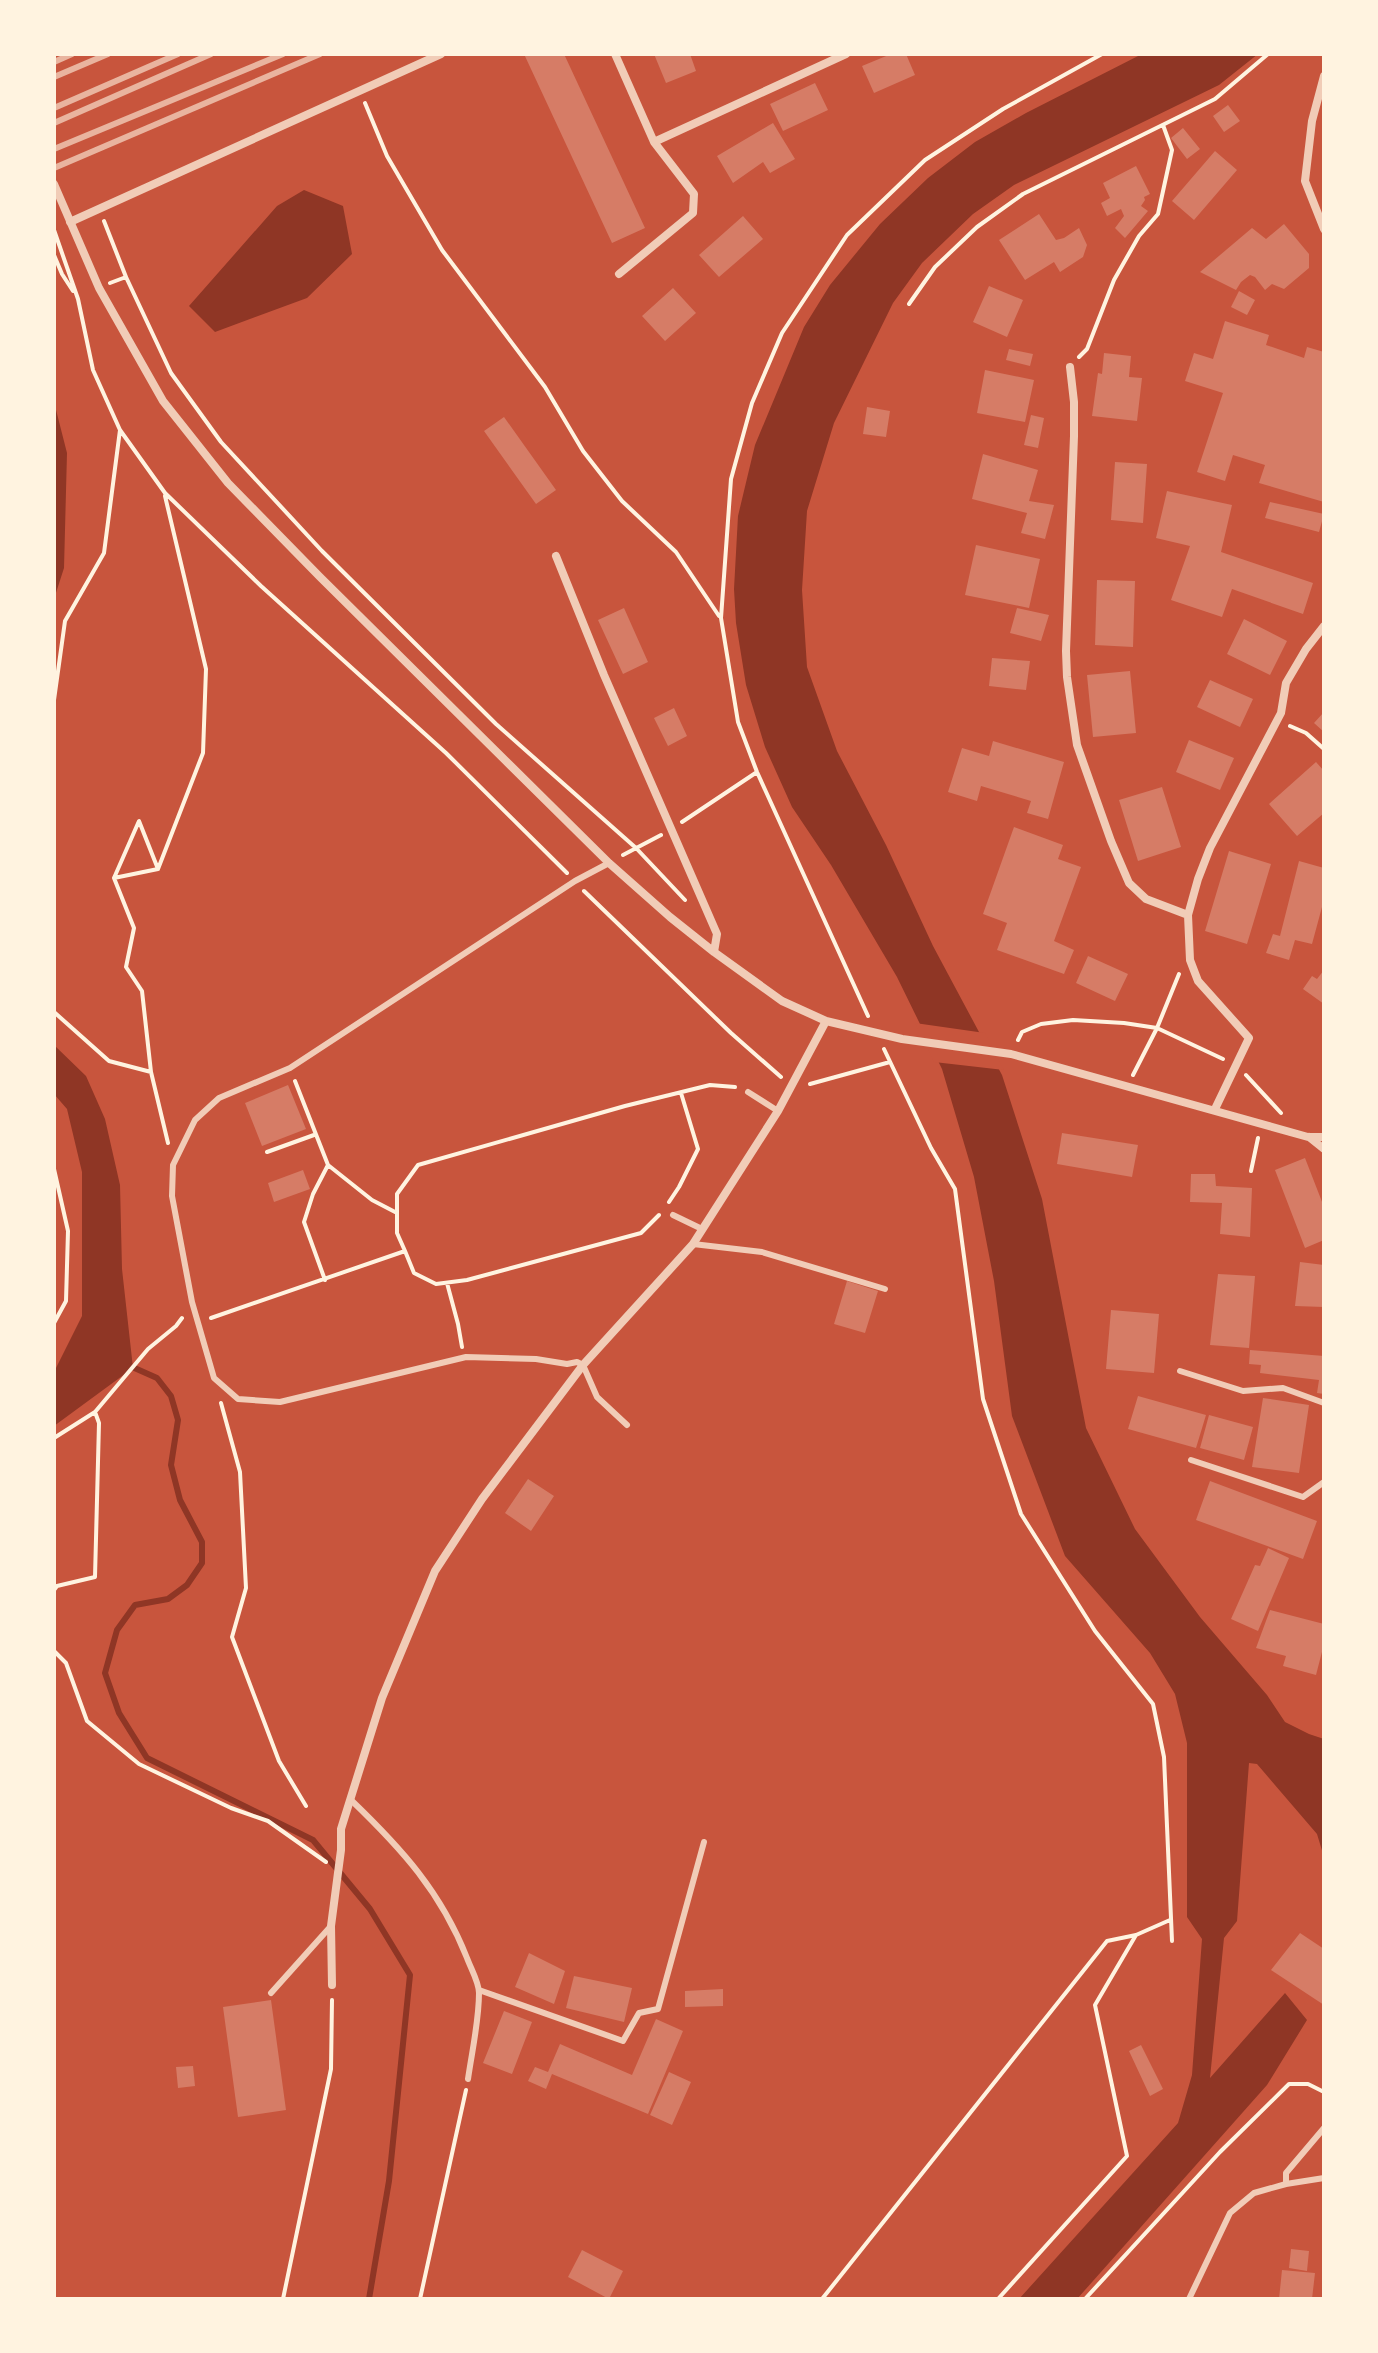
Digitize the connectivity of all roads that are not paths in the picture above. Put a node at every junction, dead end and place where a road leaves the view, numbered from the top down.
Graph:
1 (441, 54) edge
2 (615, 54) edge
3 (846, 54) edge
4 (1324, 76) edge
5 (654, 142) junction
6 (54, 184) edge
7 (70, 222) junction
8 (1324, 229) edge
9 (619, 274) dead end
10 (1070, 367) road end
11 (556, 556) dead end
12 (1324, 626) edge
13 (609, 863) junction
14 (1188, 915) junction
15 (714, 952) junction
16 (826, 1021) junction
17 (748, 1092) road end
18 (1215, 1109) junction
19 (778, 1111) junction
20 (1308, 1137) junction
21 (1324, 1137) edge
22 (1324, 1149) edge
23 (673, 1215) dead end
24 (702, 1229) junction
25 (693, 1244) junction
26 (885, 1289) dead end
27 (583, 1365) junction
28 (1180, 1371) dead end
29 (1324, 1403) edge
30 (627, 1425) dead end
31 (1191, 1460) dead end
32 (1324, 1482) edge
33 (351, 1800) junction
34 (704, 1842) dead end
35 (331, 1926) junction
36 (332, 1985) road end
37 (479, 1990) junction
38 (271, 1993) dead end
39 (468, 2079) road end
40 (1324, 2128) edge
41 (1324, 2178) edge
42 (1286, 2184) junction
43 (1189, 2299) edge

1 - 7 street
2 - 5 street
3 - 5 street
4 - 8 street
5 - 9 street
6 - 7 street
7 - 13 street
10 - 14 street
11 - 15 street
12 - 14 street
13 - 15 street
13 - 27 lane
14 - 18 street
15 - 16 street
16 - 18 street
16 - 19 street
17 - 19 lane
18 - 20 street
19 - 24 street
20 - 21 street
20 - 22 street
23 - 24 lane
24 - 25 street
25 - 26 lane
25 - 27 street
27 - 30 lane
27 - 33 street
28 - 29 lane
31 - 32 lane
33 - 35 street
33 - 37 lane
34 - 37 lane
35 - 36 street
35 - 38 lane
37 - 39 lane
40 - 42 lane
41 - 42 lane
42 - 43 lane

